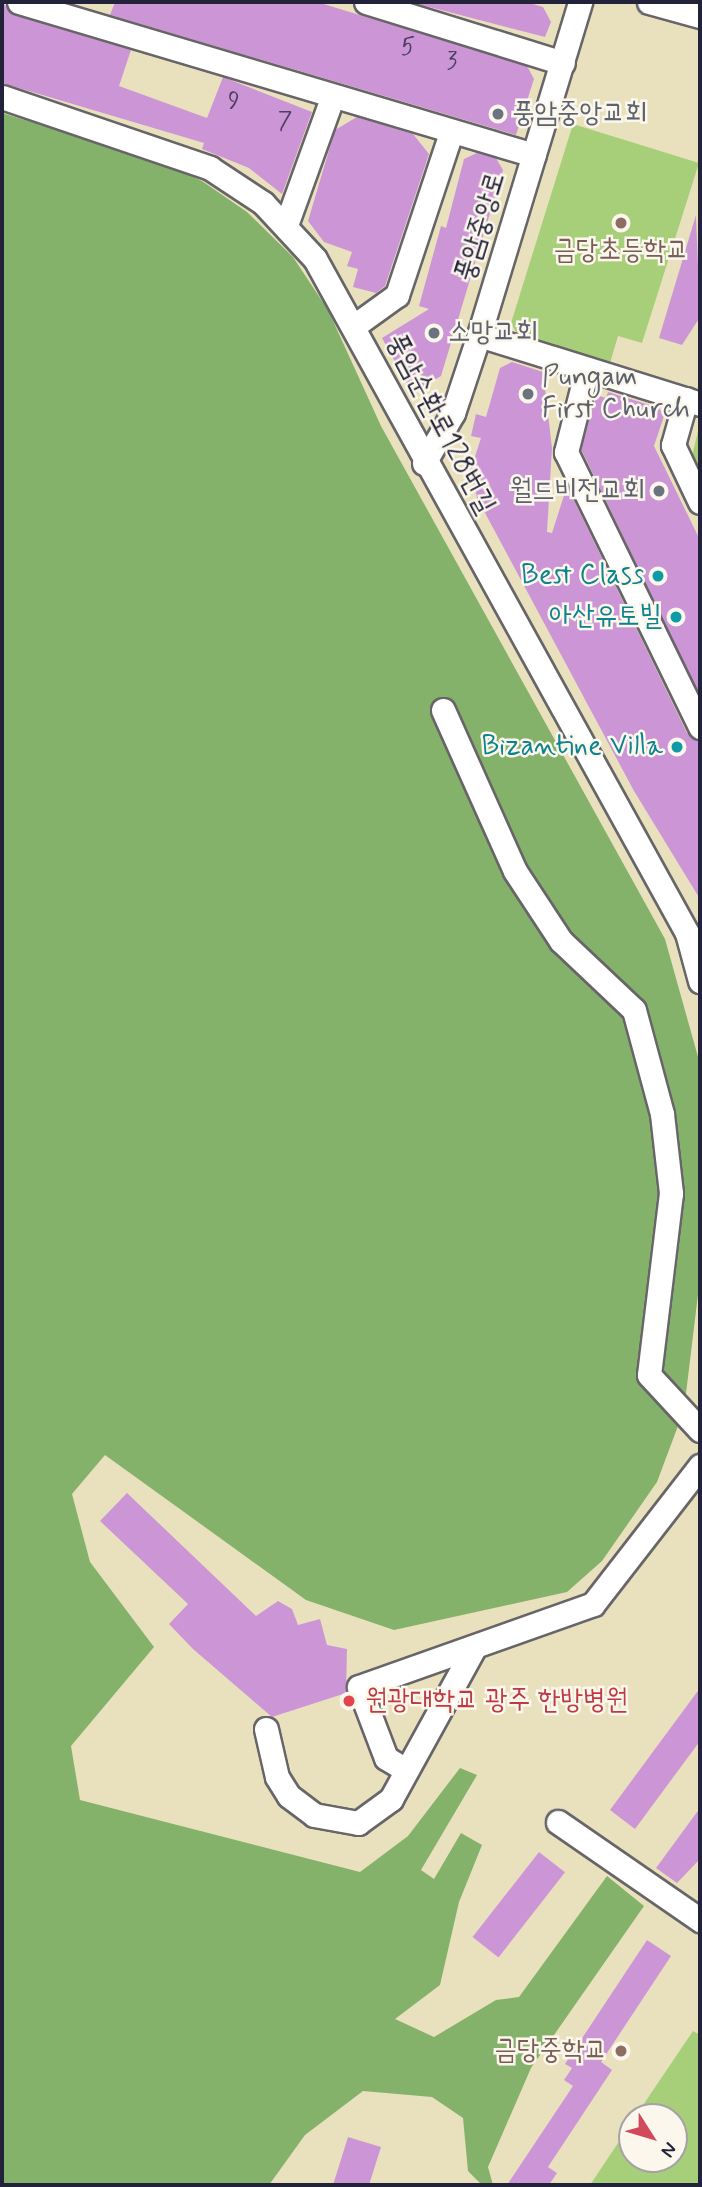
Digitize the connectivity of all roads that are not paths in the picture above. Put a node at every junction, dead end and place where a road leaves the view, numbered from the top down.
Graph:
1 (19, 2) edge
2 (366, 2) edge
3 (580, 2) edge
4 (649, 2) edge
5 (700, 16) edge
6 (563, 63) junction
7 (2, 97) edge
8 (332, 98) junction
9 (451, 133) junction
10 (534, 155) junction
11 (286, 225) junction
12 (354, 326) junction
13 (480, 335) junction
14 (587, 369) junction
15 (693, 401) edge
16 (425, 463) junction
17 (700, 502) edge
18 (443, 710) dead end
19 (700, 727) edge
20 (694, 937) edge
21 (700, 981) edge
22 (700, 1430) edge
23 (700, 1466) edge
24 (473, 1650) junction
25 (266, 1729) dead end
26 (407, 1770) junction
27 (558, 1822) dead end
28 (700, 1920) edge

1 - 8 street
2 - 6 street
3 - 6 street, 풍암중앙로
4 - 5 street
6 - 10 street, 풍암중앙로
7 - 11 street, 풍암순환로128번길
8 - 9 street
8 - 11 street
9 - 10 street
9 - 12 street
10 - 13 street, 풍암중앙로
11 - 12 street, 풍암순환로128번길
12 - 16 street, 풍암순환로128번길
13 - 14 street
13 - 16 street, 풍암중앙로
14 - 15 street
14 - 19 street
15 - 17 street
16 - 20 street, 풍암순환로128번길
18 - 22 street
20 - 21 street, 풍암순환로128번길
23 - 24 street
24 - 26 street
24 - 26 street
25 - 26 street
27 - 28 street

